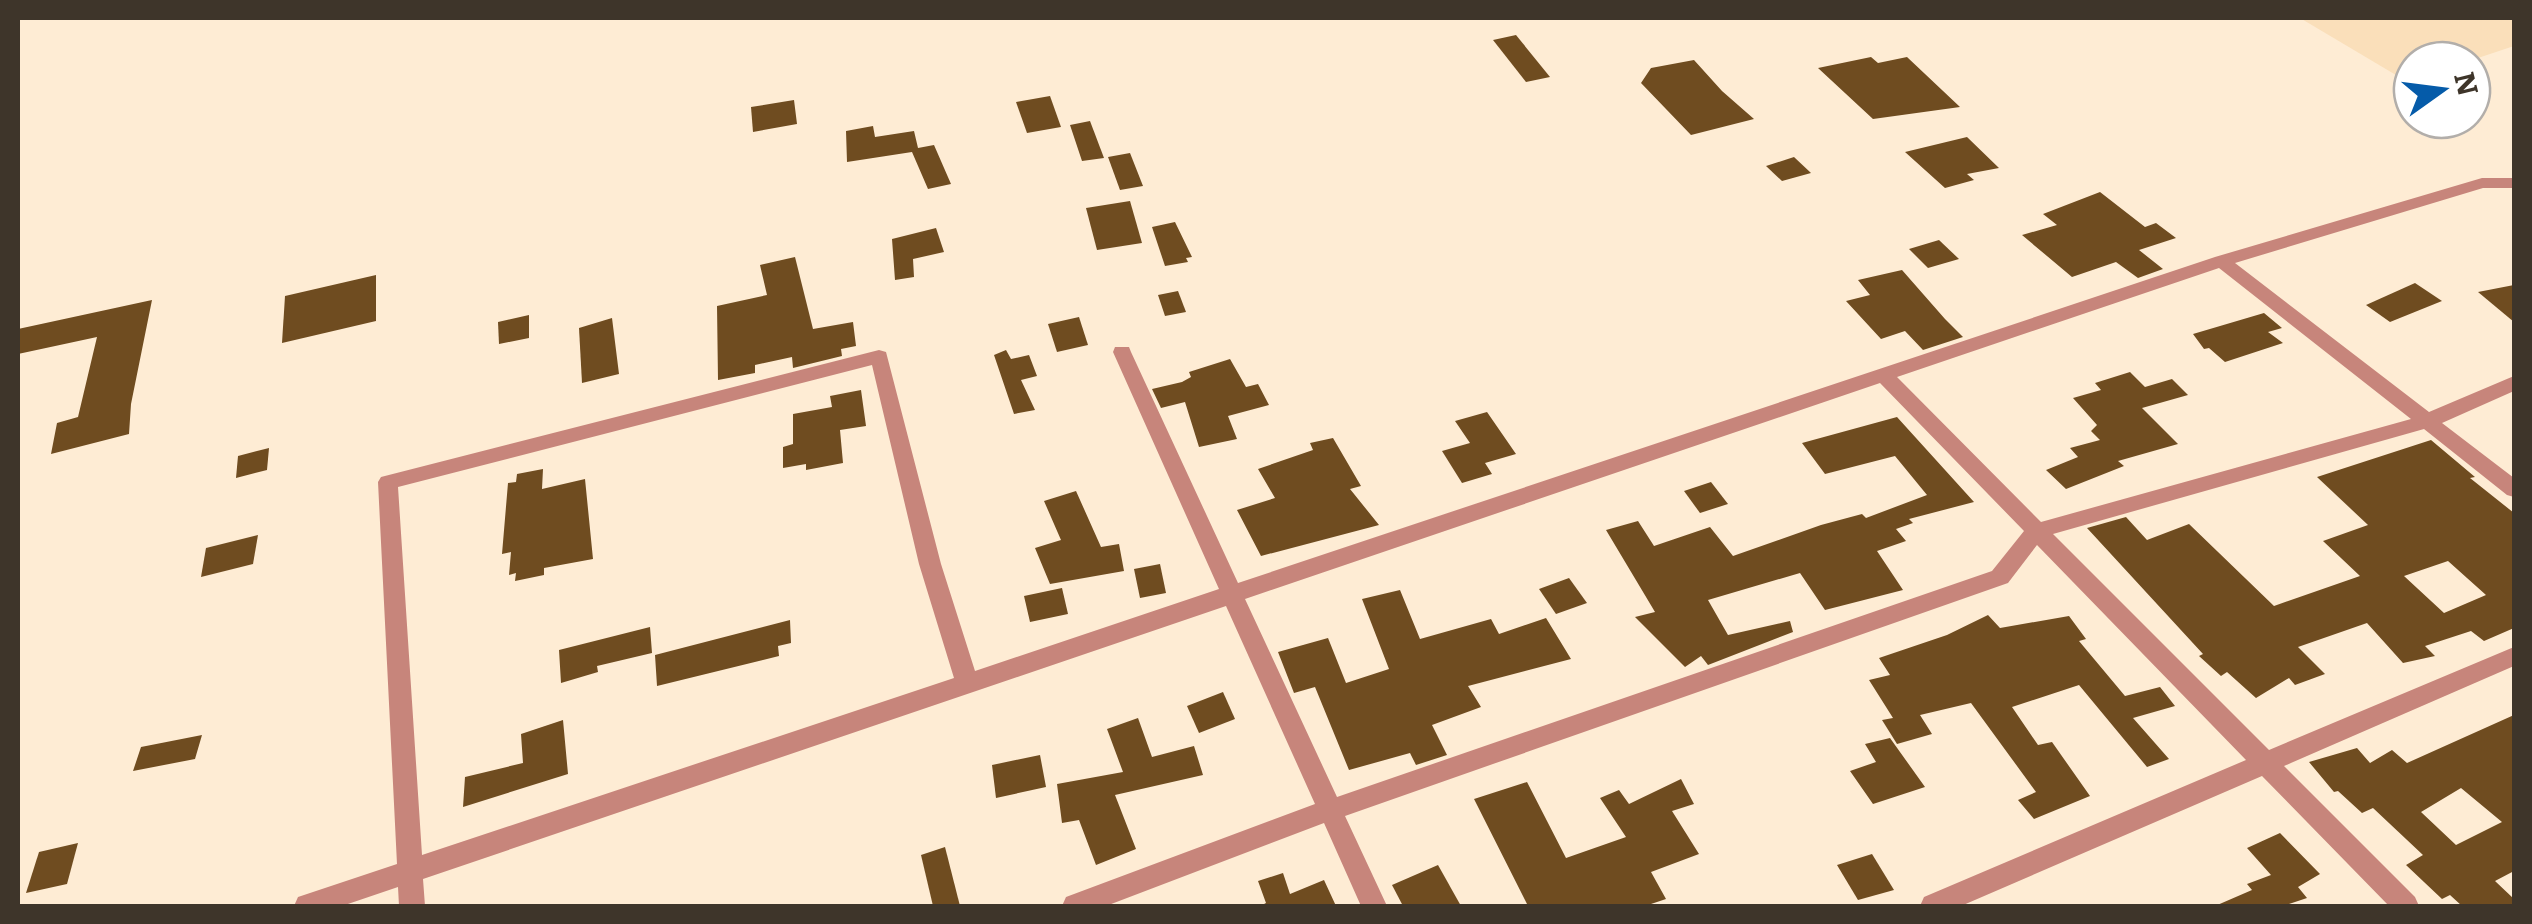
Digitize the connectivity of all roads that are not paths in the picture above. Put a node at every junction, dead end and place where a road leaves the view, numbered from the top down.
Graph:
1 (2514, 183) edge
2 (2221, 261) junction
3 (1122, 352) dead end
4 (1884, 375) junction
5 (2514, 383) edge
6 (2426, 422) junction
7 (2514, 489) edge
8 (2036, 531) junction
9 (1232, 595) junction
10 (2514, 656) edge
11 (967, 683) junction
12 (2265, 761) junction
13 (1330, 810) junction
14 (412, 872) junction
15 (307, 906) edge
16 (412, 906) edge
17 (1075, 906) edge
18 (1374, 906) edge
19 (1934, 906) edge
20 (2406, 906) edge

1 - 2 street
2 - 4 street
2 - 6 street
3 - 9 street
4 - 8 street
4 - 9 street
5 - 6 street
6 - 7 street
6 - 8 street
8 - 12 street
8 - 13 street
9 - 11 street
9 - 13 street
10 - 12 street
11 - 14 street
11 - 14 street
12 - 19 street
12 - 20 street
13 - 17 street
13 - 18 street
14 - 15 street
14 - 16 street

